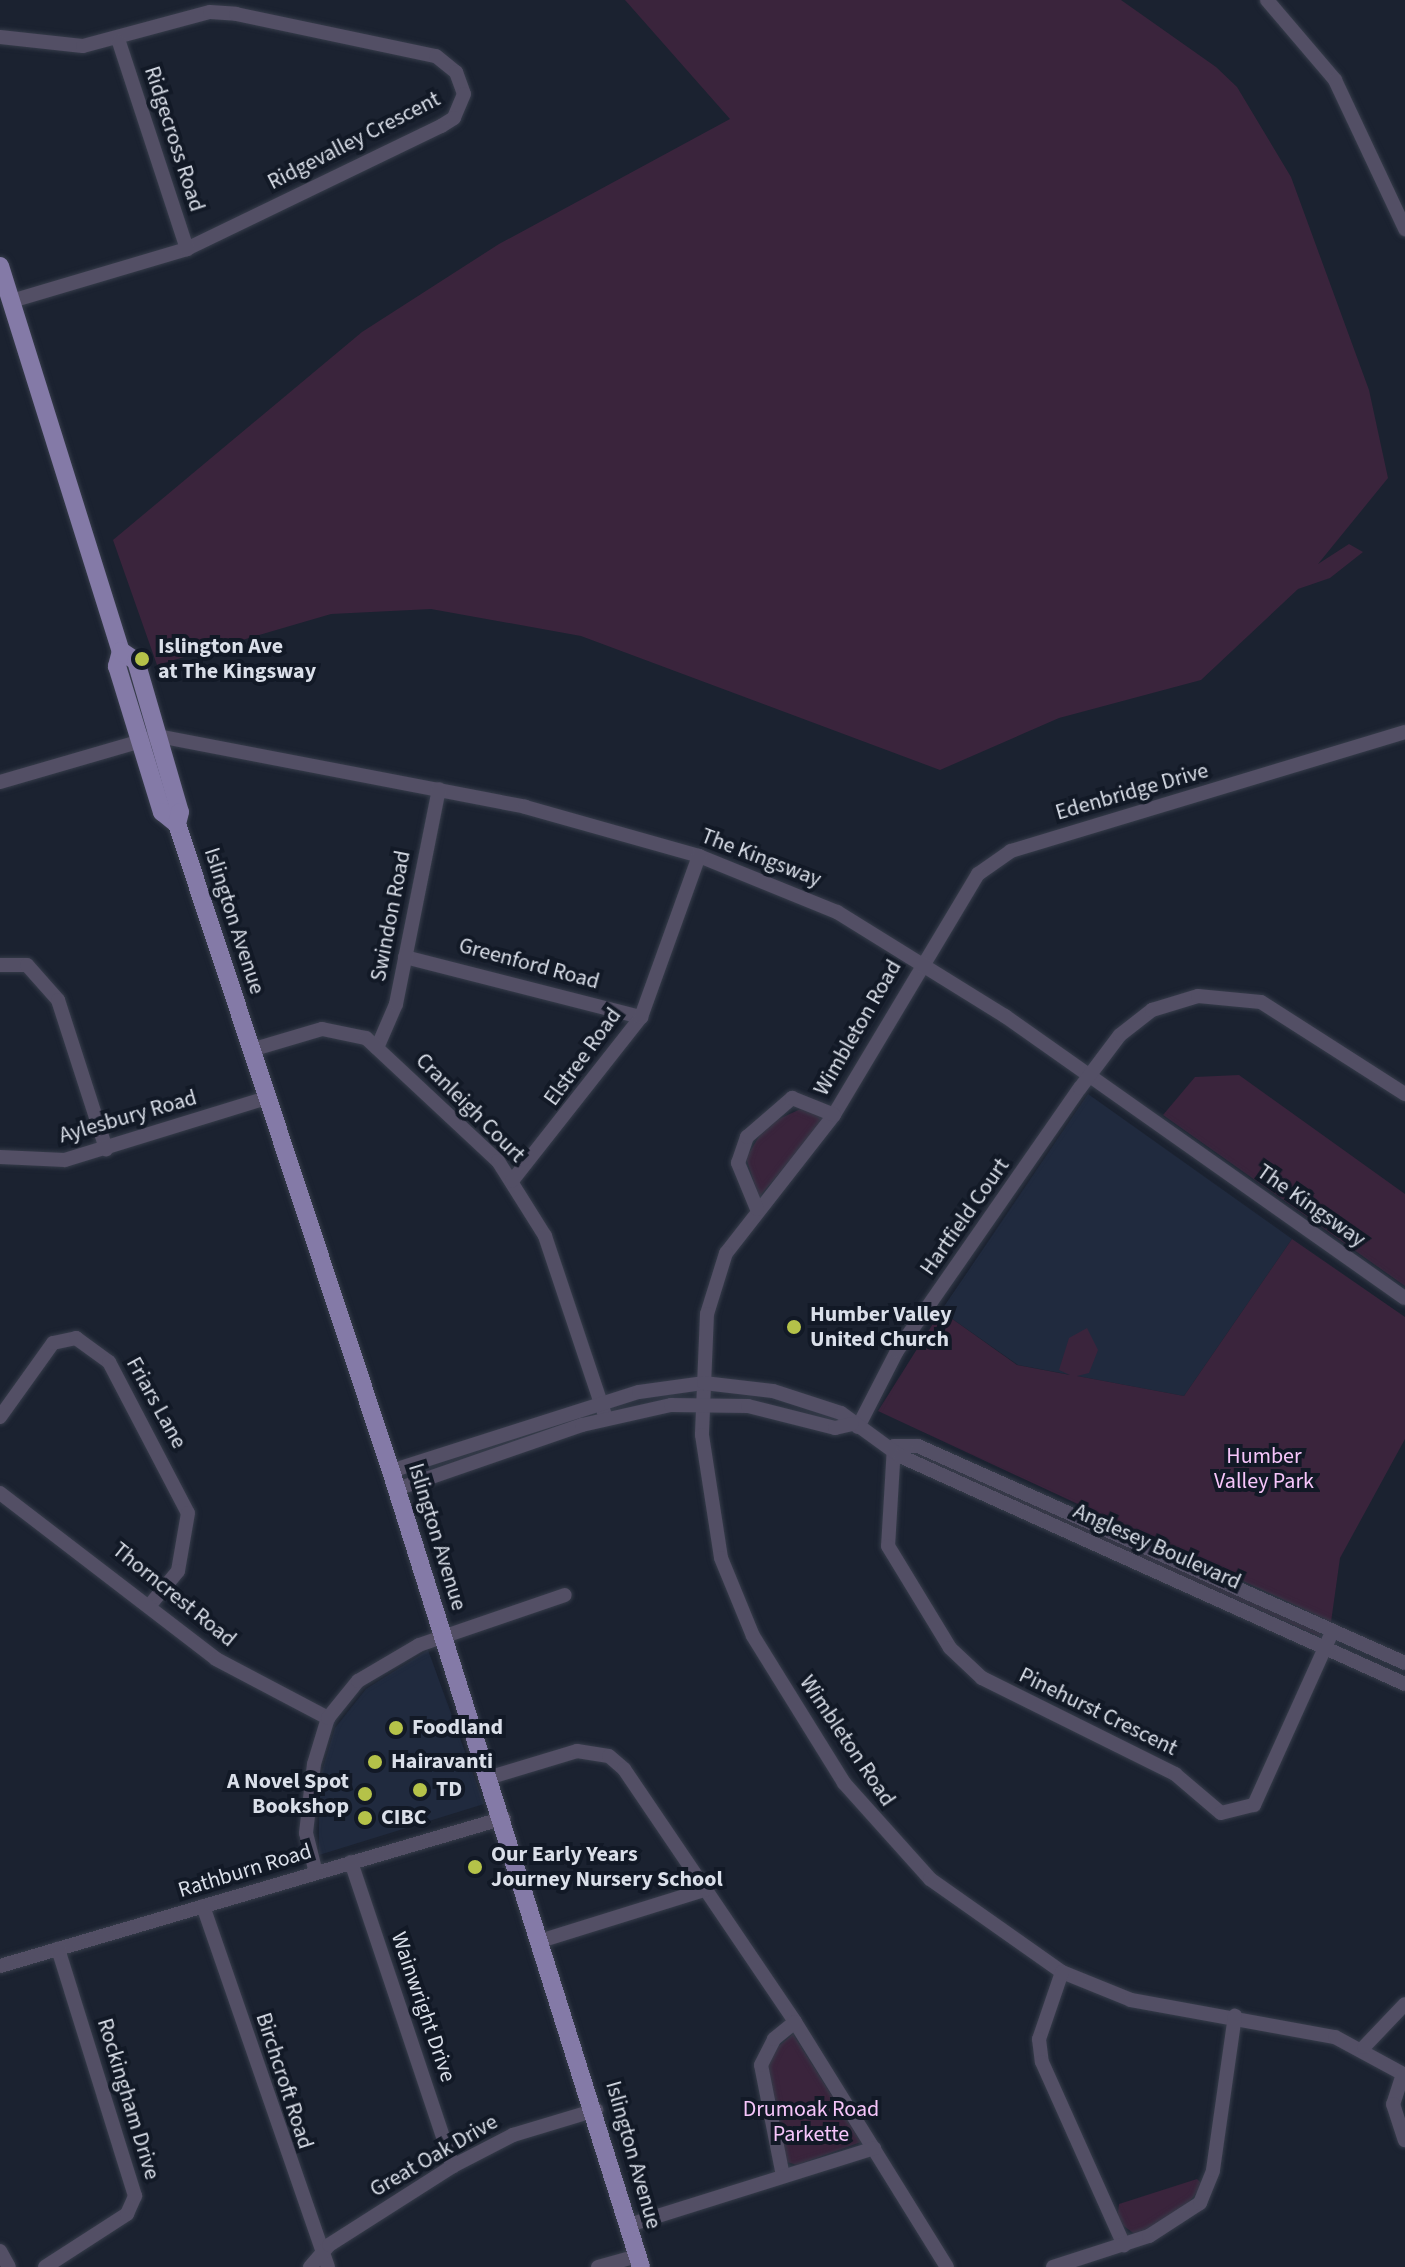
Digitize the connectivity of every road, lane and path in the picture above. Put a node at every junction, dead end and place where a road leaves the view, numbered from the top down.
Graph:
1 (1267, 0) edge
2 (0, 37) edge
3 (119, 42) junction
4 (1405, 229) edge
5 (187, 249) junction
6 (0, 266) edge
7 (12, 301) junction
8 (1405, 732) edge
9 (149, 738) junction
10 (0, 782) edge
11 (439, 789) junction
12 (699, 856) junction
13 (405, 957) junction
14 (921, 964) junction
15 (0, 965) edge
16 (641, 1017) junction
17 (377, 1048) junction
18 (251, 1050) junction
19 (1089, 1076) junction
20 (1405, 1094) edge
21 (267, 1098) junction
22 (834, 1115) junction
23 (106, 1149) junction
24 (0, 1157) edge
25 (512, 1181) junction
26 (757, 1209) junction
27 (1405, 1298) edge
28 (704, 1383) junction
29 (600, 1401) junction
30 (703, 1402) junction
31 (0, 1417) edge
32 (606, 1418) junction
33 (855, 1425) junction
34 (894, 1446) junction
35 (394, 1480) junction
36 (0, 1493) edge
37 (565, 1595) dead end
38 (150, 1605) junction
39 (1332, 1632) junction
40 (442, 1636) junction
41 (1325, 1646) junction
42 (1405, 1663) edge
43 (1405, 1684) edge
44 (328, 1718) junction
45 (491, 1777) junction
46 (504, 1818) junction
47 (351, 1862) junction
48 (316, 1873) junction
49 (707, 1889) junction
50 (203, 1906) junction
51 (540, 1941) junction
52 (58, 1949) junction
53 (0, 1966) edge
54 (1062, 1972) junction
55 (1405, 2004) edge
56 (1235, 2016) junction
57 (795, 2022) junction
58 (1364, 2047) junction
59 (1404, 2074) edge
60 (596, 2110) junction
61 (1405, 2140) edge
62 (874, 2148) junction
63 (453, 2166) junction
64 (783, 2176) junction
65 (629, 2225) junction
66 (1124, 2245) junction
67 (0, 2251) edge
68 (324, 2261) edge
69 (1094, 2261) edge
70 (640, 2262) edge
71 (9, 2267) edge
72 (45, 2267) edge
73 (310, 2267) edge
74 (598, 2267) edge
75 (947, 2267) edge
76 (1053, 2267) edge

1 - 4 street
2 - 3 street, Ridgevalley Crescent
3 - 5 street, Ridgecross Road
3 - 5 street, Ridgevalley Crescent
5 - 7 street, Ridgevalley Crescent
6 - 7 main road, Islington Avenue
7 - 9 main road, Islington Avenue
8 - 14 street, Edenbridge Drive
9 - 10 street, The Kingsway
9 - 11 street, The Kingsway
9 - 18 main road, Islington Avenue
11 - 12 street, The Kingsway
11 - 13 street, Swindon Road
12 - 14 street, The Kingsway
12 - 16 street, Elstree Road
13 - 16 street, Greenford Road
13 - 17 street, Swindon Road
14 - 19 street, The Kingsway
14 - 22 street, Wimbleton Road
15 - 23 street
16 - 25 street, Elstree Road
17 - 18 street, Cranleigh Court
17 - 25 street, Cranleigh Court
18 - 21 main road, Islington Avenue
19 - 20 street, Hartfield Court
19 - 27 street, The Kingsway
19 - 33 street, Hartfield Court
21 - 23 street, Aylesbury Road
21 - 35 main road, Islington Avenue
22 - 26 street, Wimbleton Road
22 - 26 street, Wimbleton Road
23 - 24 street, Aylesbury Road
25 - 29 street, Cranleigh Court
26 - 28 street, Wimbleton Road
28 - 29 street, Anglesey Boulevard
28 - 30 street, Wimbleton Road
28 - 33 street, Anglesey Boulevard
29 - 32 street, Cranleigh Court
29 - 35 street, Anglesey Boulevard
30 - 32 street, Anglesey Boulevard
30 - 33 street, Anglesey Boulevard
30 - 54 street, Wimbleton Road
31 - 38 street, Friars Lane
32 - 35 street, Anglesey Boulevard
33 - 34 street, Anglesey Boulevard
34 - 39 street, Anglesey Boulevard
34 - 41 street, Anglesey Boulevard
34 - 41 street, Pinehurst Crescent
35 - 40 main road, Islington Avenue
36 - 38 street, Thorncrest Road
37 - 40 street
38 - 44 street, Thorncrest Road
39 - 41 street, Pinehurst Crescent
39 - 42 street, Anglesey Boulevard
40 - 44 street
40 - 45 main road, Islington Avenue
41 - 43 street, Anglesey Boulevard
44 - 48 street
45 - 46 main road, Islington Avenue
45 - 49 street
46 - 47 street, Rathburn Road
46 - 51 main road, Islington Avenue
47 - 48 street, Rathburn Road
47 - 63 street, Wainwright Drive
48 - 50 street, Rathburn Road
49 - 51 street
49 - 57 street
50 - 52 street, Rathburn Road
50 - 68 street, Birchcroft Road
51 - 60 main road, Islington Avenue
52 - 53 street, Rathburn Road
52 - 72 street, Rockingham Drive
54 - 56 street, Wimbleton Road
54 - 66 street
55 - 58 street
56 - 58 street, Wimbleton Road
56 - 66 street
57 - 62 street
57 - 64 street
58 - 59 street, Wimbleton Road
59 - 61 street, Wimbleton Road
60 - 63 street, Great Oak Drive
60 - 65 main road, Islington Avenue
62 - 64 street
62 - 75 street
63 - 68 street, Great Oak Drive
64 - 65 street
65 - 70 main road, Islington Avenue
66 - 69 street
67 - 71 street
68 - 73 street, Great Oak Drive
69 - 76 street
70 - 74 street

